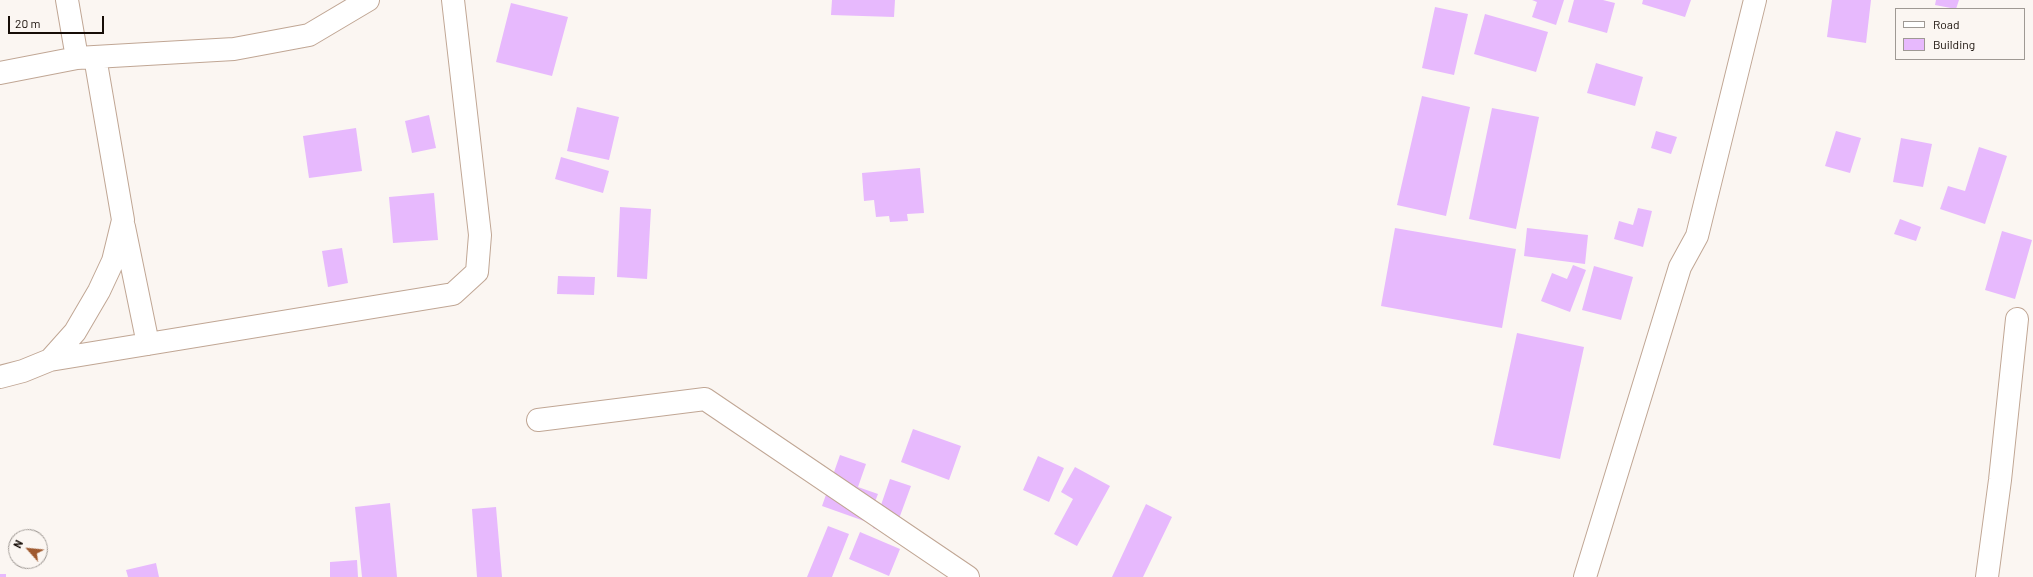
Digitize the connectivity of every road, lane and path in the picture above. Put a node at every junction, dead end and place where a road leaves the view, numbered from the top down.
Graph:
1 (67, 0) edge
2 (368, 0) edge
3 (453, 0) edge
4 (1754, 0) edge
5 (86, 58) junction
6 (0, 73) edge
7 (123, 220) junction
8 (2016, 319) dead end
9 (148, 344) junction
10 (50, 360) junction
11 (0, 377) edge
12 (538, 420) dead end
13 (968, 577) edge
14 (1585, 577) edge
15 (1987, 577) edge

1 - 5 street
2 - 5 street
3 - 9 street
4 - 14 street
5 - 6 street
5 - 7 street
7 - 9 street
7 - 10 street
8 - 15 street
9 - 10 street
10 - 11 street
12 - 13 street

